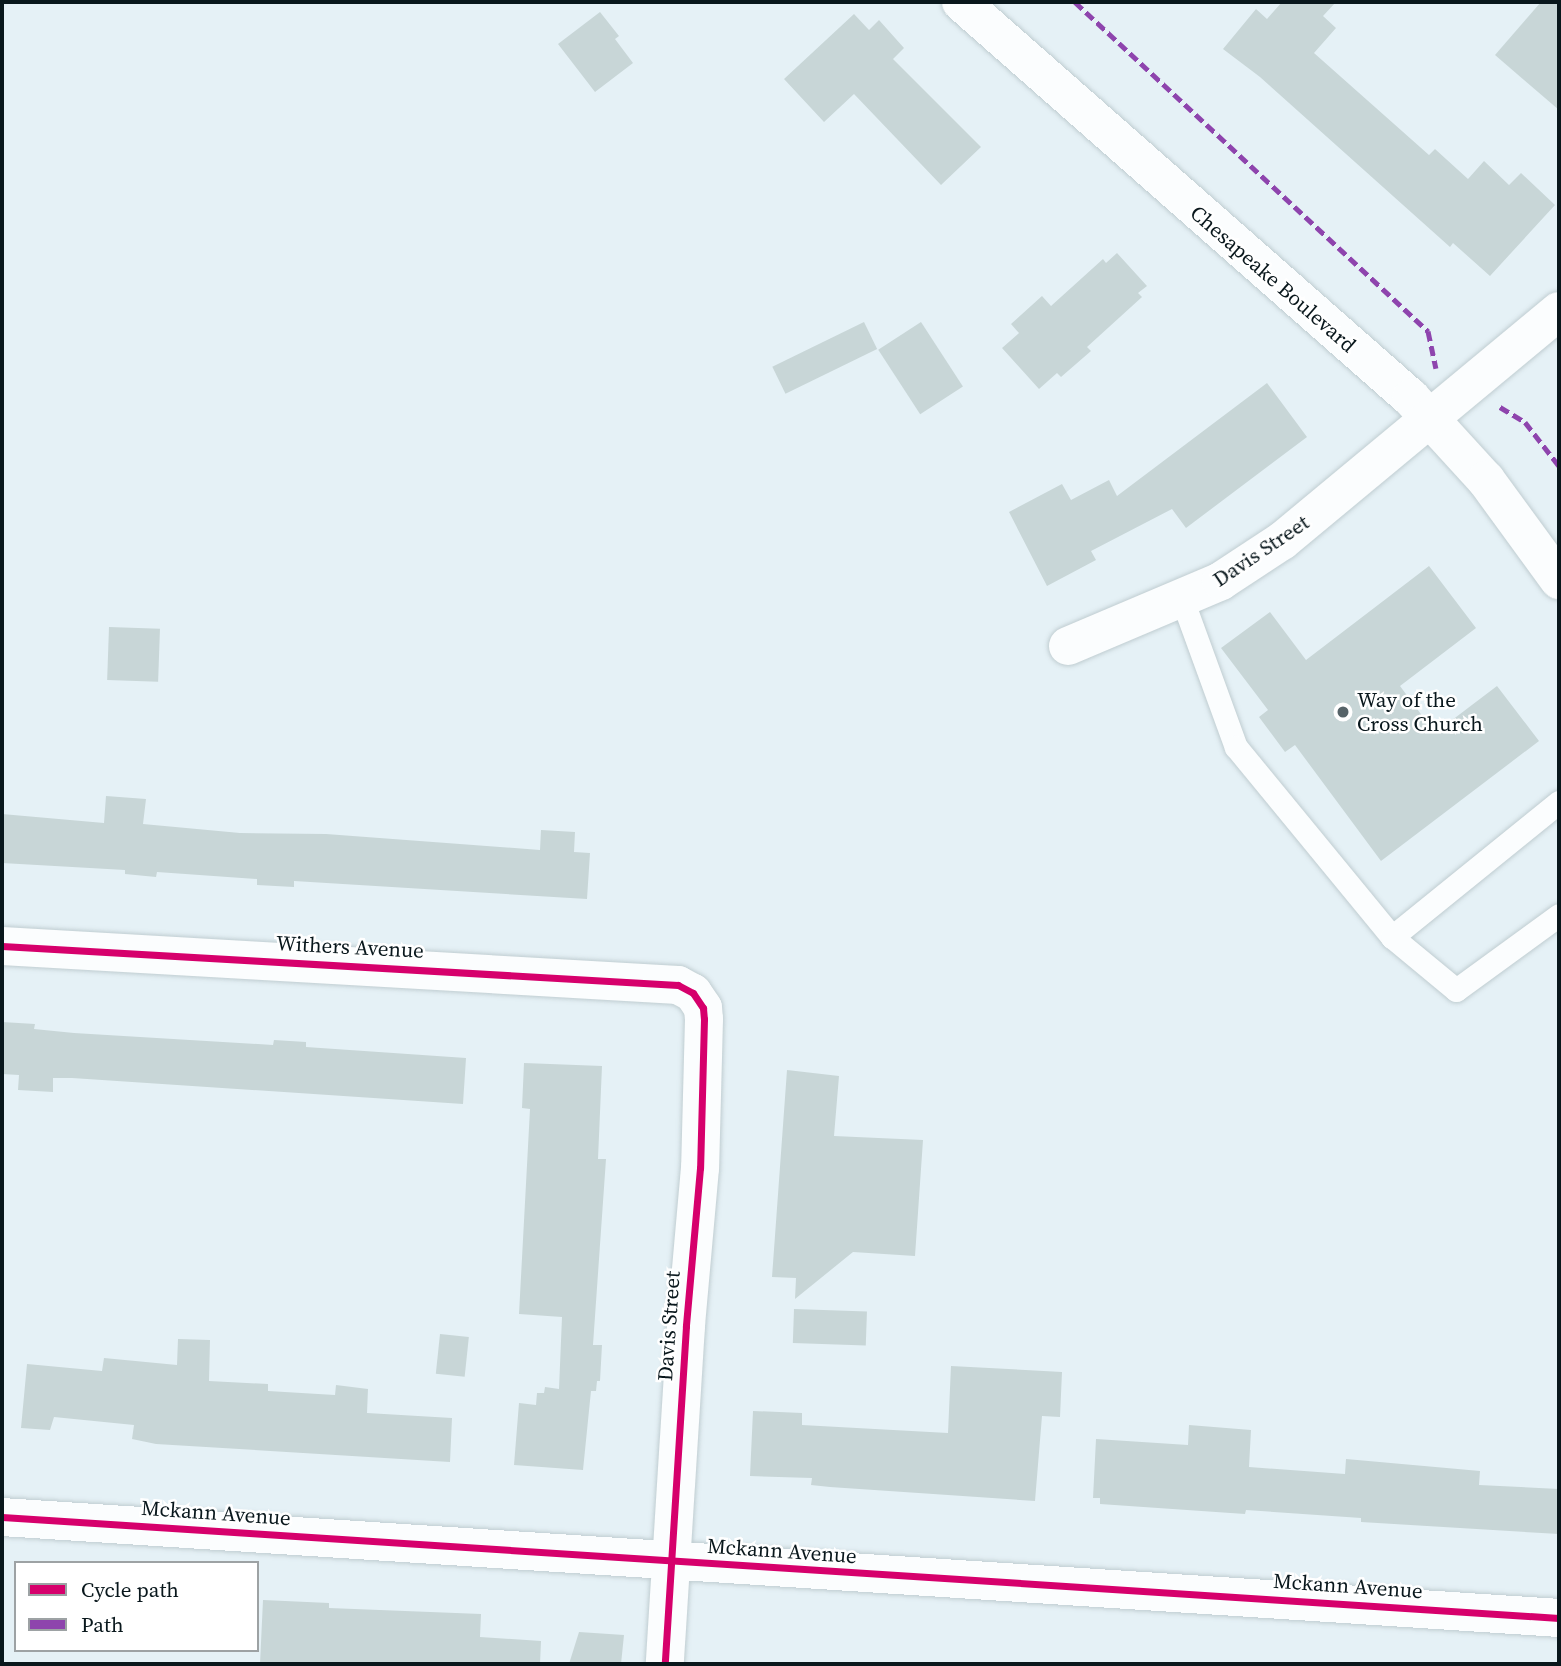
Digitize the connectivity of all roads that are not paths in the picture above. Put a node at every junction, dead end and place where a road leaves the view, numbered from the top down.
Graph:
1 (961, 2) edge
2 (1558, 316) edge
3 (1431, 418) junction
4 (1559, 580) edge
5 (1182, 599) junction
6 (1068, 646) dead end
7 (1559, 802) edge
8 (1559, 915) edge
9 (1392, 937) junction
10 (2, 946) edge
11 (693, 993) joint
12 (2, 1517) edge
13 (670, 1561) junction
14 (1559, 1618) edge
15 (665, 1664) edge

1 - 3 street, Chesapeake Boulevard
2 - 3 street, Davis Street
3 - 4 street, Chesapeake Boulevard
3 - 5 street, Davis Street
5 - 6 street, Davis Street
5 - 9 lane
7 - 9 lane
8 - 9 lane
10 - 11 street, Withers Avenue
11 - 13 street, Davis Street
12 - 13 street, Mckann Avenue
13 - 14 street, Mckann Avenue
13 - 15 street, Davis Street

